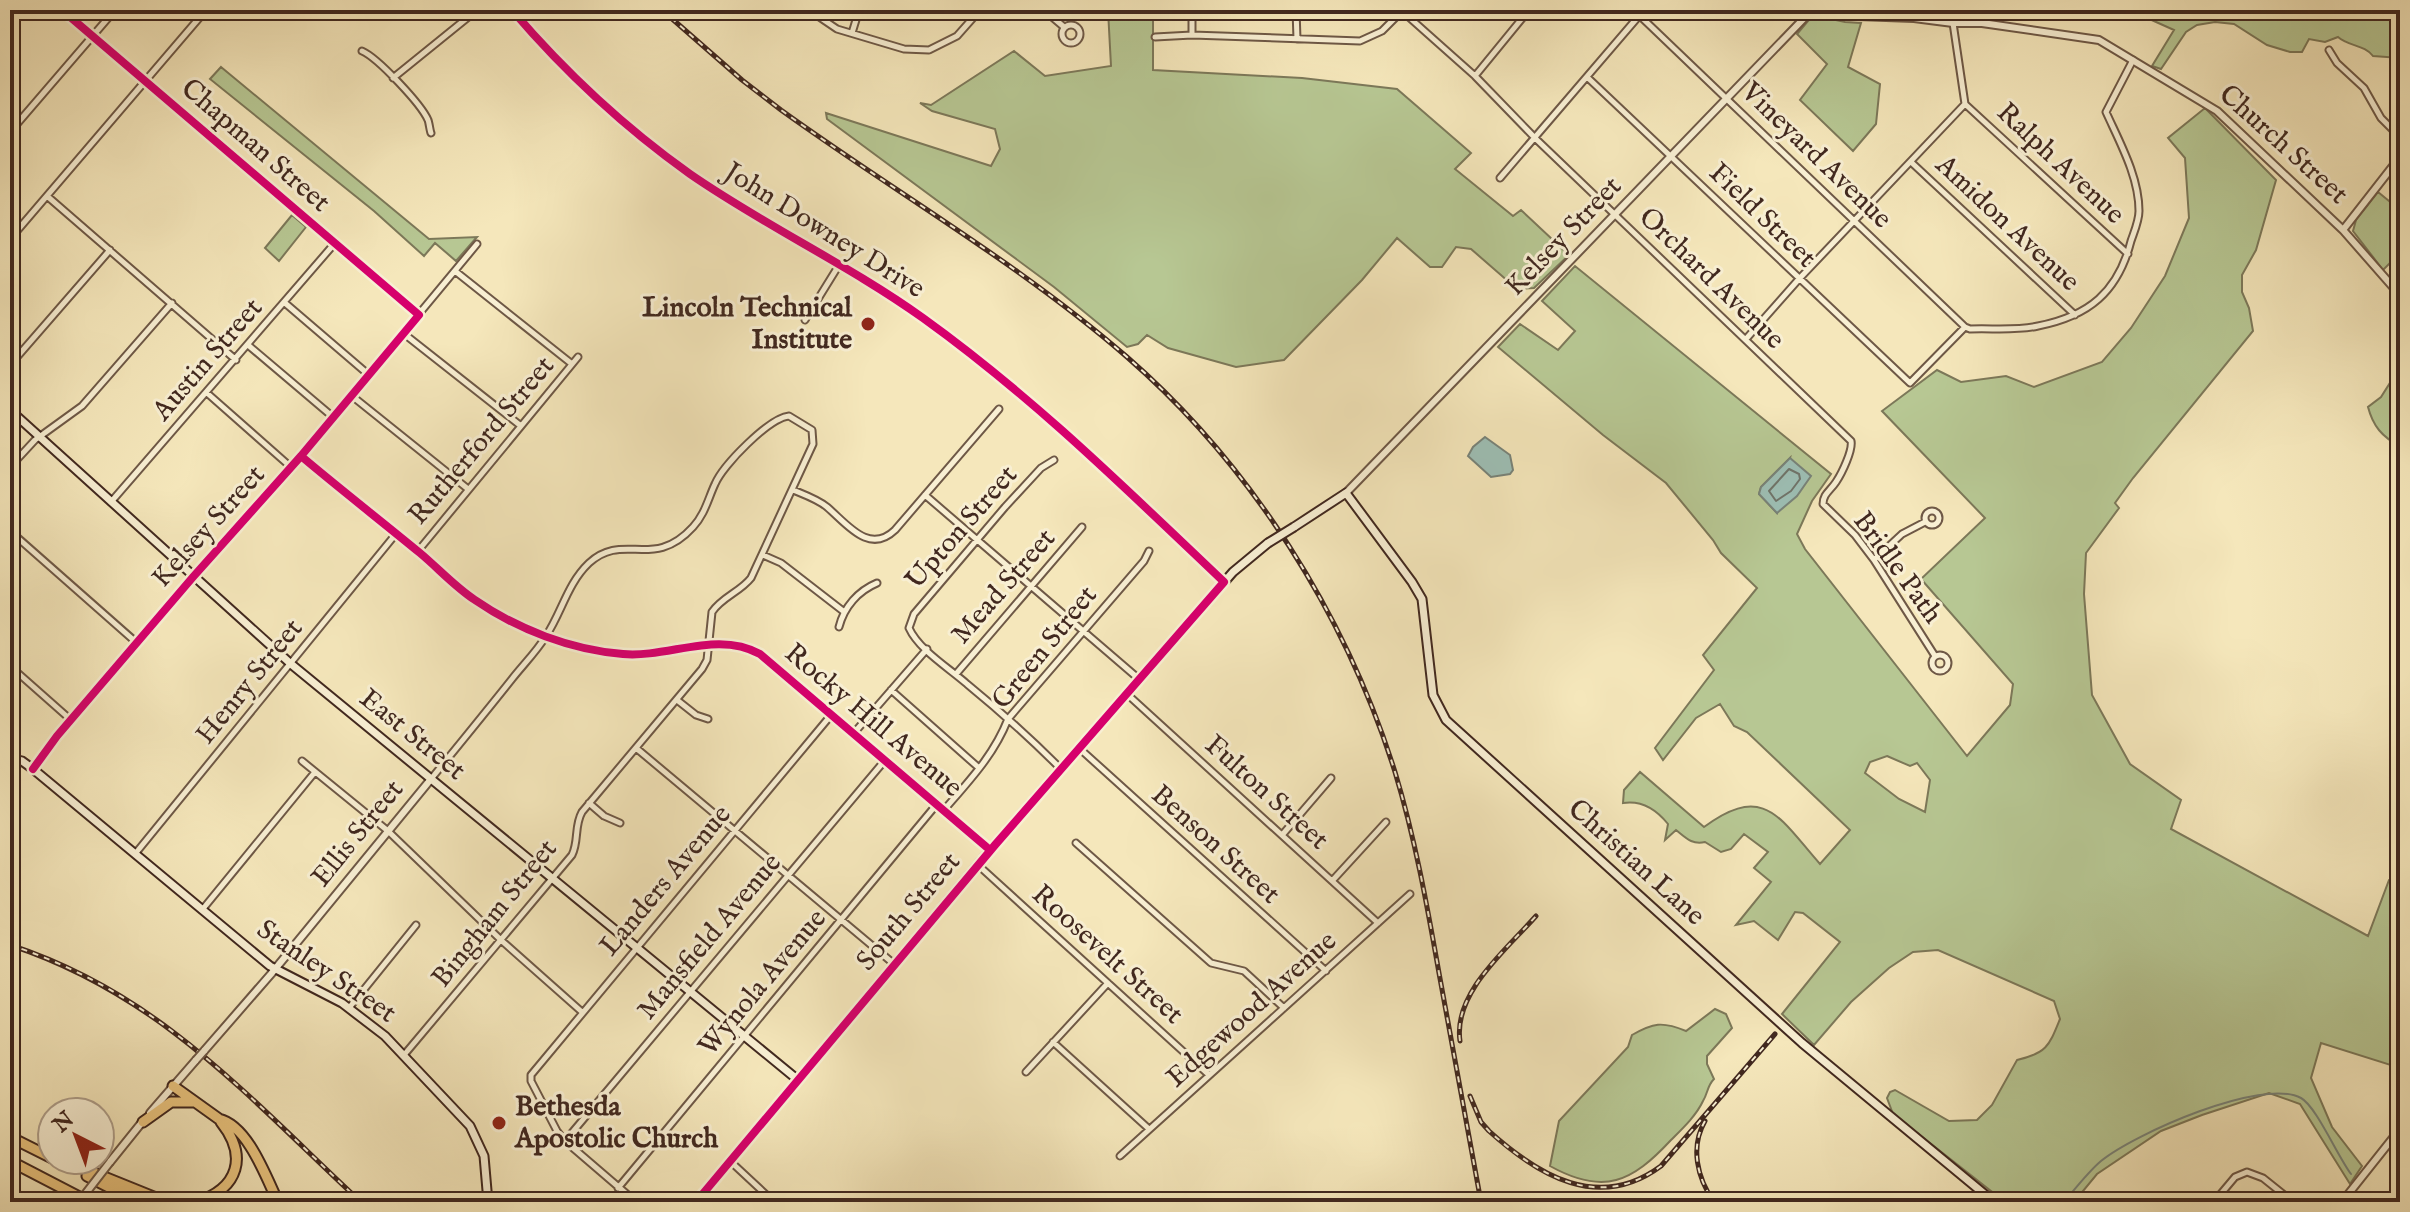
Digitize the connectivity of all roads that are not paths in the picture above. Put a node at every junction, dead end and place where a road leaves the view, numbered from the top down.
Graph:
1 (62, 10) edge
2 (115, 10) edge
3 (206, 10) edge
4 (477, 10) edge
5 (512, 10) edge
6 (809, 10) edge
7 (859, 10) edge
8 (980, 10) edge
9 (1044, 10) edge
10 (1192, 10) edge
11 (1296, 10) edge
12 (1402, 10) edge
13 (1529, 10) edge
14 (1812, 10) edge
15 (1825, 10) edge
16 (1988, 10) edge
17 (1641, 13) edge
18 (1953, 23) junction
19 (1982, 23) junction
20 (1064, 27) dead end
21 (852, 33) junction
22 (1192, 35) junction
23 (92, 36) junction
24 (1155, 37) dead end
25 (1297, 39) junction
26 (2329, 50) dead end
27 (362, 51) dead end
28 (2133, 60) junction
29 (1475, 76) junction
30 (1587, 77) junction
31 (393, 78) junction
32 (145, 81) junction
33 (1727, 99) junction
34 (1965, 104) junction
35 (10, 132) edge
36 (431, 133) dead end
37 (2400, 137) edge
38 (1536, 139) junction
39 (1671, 157) junction
40 (2400, 157) edge
41 (1911, 162) junction
42 (1500, 178) dead end
43 (47, 196) junction
44 (1615, 215) junction
45 (1855, 221) junction
46 (2343, 230) junction
47 (10, 239) edge
48 (335, 243) junction
49 (477, 244) dead end
50 (110, 250) junction
51 (2128, 254) junction
52 (839, 265) junction
53 (455, 271) junction
54 (1799, 279) junction
55 (2400, 295) edge
56 (172, 303) junction
57 (285, 303) junction
58 (419, 315) junction
59 (2075, 315) junction
60 (805, 320) dead end
61 (1965, 327) junction
62 (403, 333) junction
63 (1746, 340) junction
64 (248, 345) junction
65 (578, 357) dead end
66 (236, 360) junction
67 (572, 364) junction
68 (10, 365) edge
69 (369, 375) junction
70 (207, 393) junction
71 (352, 396) junction
72 (999, 409) dead end
73 (10, 410) edge
74 (333, 417) junction
75 (521, 426) junction
76 (812, 430) joint
77 (39, 437) junction
78 (301, 456) junction
79 (1054, 460) dead end
80 (10, 467) edge
81 (292, 468) junction
82 (468, 489) junction
83 (793, 490) junction
84 (1346, 493) junction
85 (925, 495) junction
86 (111, 502) junction
87 (1824, 506) joint
88 (1925, 522) dead end
89 (1082, 527) dead end
90 (10, 531) edge
91 (395, 535) junction
92 (978, 540) junction
93 (418, 551) junction
94 (1149, 551) dead end
95 (763, 555) junction
96 (1874, 560) junction
97 (193, 577) junction
98 (1224, 582) junction
99 (877, 583) dead end
100 (1031, 585) junction
101 (843, 611) junction
102 (839, 627) dead end
103 (1084, 631) junction
104 (546, 636) junction
105 (137, 643) junction
106 (708, 644) junction
107 (927, 649) junction
108 (1935, 656) dead end
109 (291, 664) junction
110 (10, 666) edge
111 (956, 674) junction
112 (1139, 679) junction
113 (891, 690) junction
114 (1127, 694) junction
115 (677, 700) junction
116 (832, 714) junction
117 (708, 719) dead end
118 (1008, 719) junction
119 (71, 720) junction
120 (854, 733) junction
121 (636, 748) junction
122 (1079, 748) junction
123 (10, 758) edge
124 (886, 759) junction
125 (302, 761) dead end
126 (979, 768) junction
127 (33, 769) junction
128 (1061, 769) junction
129 (315, 772) junction
130 (1331, 778) dead end
131 (431, 779) junction
132 (589, 803) junction
133 (937, 804) junction
134 (944, 810) junction
135 (1386, 822) dead end
136 (620, 823) dead end
137 (388, 831) junction
138 (735, 831) junction
139 (1283, 834) junction
140 (1076, 843) dead end
141 (990, 850) junction
142 (135, 854) junction
143 (978, 865) junction
144 (787, 876) junction
145 (553, 879) junction
146 (1332, 881) junction
147 (1410, 894) dead end
148 (202, 910) junction
149 (841, 921) junction
150 (1378, 923) junction
151 (416, 925) dead end
152 (502, 941) junction
153 (636, 948) junction
154 (894, 964) junction
155 (275, 970) junction
156 (1326, 971) junction
157 (1108, 983) junction
158 (690, 992) junction
159 (349, 1008) junction
160 (1284, 1008) junction
161 (582, 1012) junction
162 (744, 1036) junction
163 (1053, 1042) junction
164 (404, 1055) junction
165 (1026, 1072) dead end
166 (1209, 1075) junction
167 (798, 1080) junction
168 (173, 1086) junction
169 (197, 1104) junction
170 (219, 1119) junction
171 (143, 1122) junction
172 (1149, 1129) junction
173 (2400, 1129) edge
174 (10, 1137) edge
175 (565, 1141) junction
176 (36, 1149) edge
177 (1120, 1156) dead end
178 (10, 1161) edge
179 (730, 1161) junction
180 (89, 1176) edge
181 (100, 1176) edge
182 (618, 1188) junction
183 (79, 1202) edge
184 (89, 1202) edge
185 (138, 1202) edge
186 (166, 1202) edge
187 (197, 1202) edge
188 (278, 1202) edge
189 (488, 1202) edge
190 (636, 1202) edge
191 (696, 1202) edge
192 (774, 1202) edge
193 (1994, 1202) edge
194 (2214, 1202) edge
195 (2293, 1202) edge
196 (2342, 1202) edge

1 - 23 street, Chapman Street
2 - 23 street
3 - 32 street
4 - 31 street
5 - 52 street, John Downey Drive
6 - 21 street
7 - 21 street
8 - 21 street
9 - 20 street
10 - 22 street
11 - 25 street
12 - 25 street
12 - 29 street, Orchard Avenue
13 - 29 street
14 - 33 street, Kelsey Street
15 - 18 street, Church Street
16 - 19 street
17 - 30 street
17 - 33 street, Vineyard Avenue
18 - 19 street, Church Street
18 - 34 street
19 - 28 street, Church Street
22 - 24 street
22 - 25 street
23 - 32 street, Chapman Street
23 - 35 street
26 - 37 street
27 - 31 street
28 - 46 street, Church Street
28 - 51 street
29 - 38 street, Orchard Avenue
30 - 38 street
30 - 39 street, Field Street
31 - 36 street
32 - 43 street
32 - 48 street, Chapman Street
33 - 39 street, Kelsey Street
33 - 45 street, Vineyard Avenue
34 - 41 street
34 - 51 street, Ralph Avenue
38 - 42 street
38 - 44 street, Orchard Avenue
39 - 44 street, Kelsey Street
39 - 54 street, Field Street
40 - 46 street
41 - 45 street
41 - 59 street, Amidon Avenue
43 - 47 street
43 - 50 street
44 - 63 street, Orchard Avenue
44 - 84 street, Kelsey Street
45 - 54 street
45 - 61 street, Vineyard Avenue
46 - 55 street, Church Street
48 - 57 street, Austin Street
48 - 58 street, Chapman Street
49 - 53 street, Kelsey Street
50 - 56 street
50 - 68 street
51 - 59 street
52 - 60 street
52 - 98 street, John Downey Drive
53 - 58 street, Kelsey Street
53 - 67 street
54 - 61 street, Field Street
54 - 63 street
56 - 66 street
56 - 77 street
57 - 64 street, Austin Street
57 - 69 street
58 - 62 street, Kelsey Street
59 - 61 street
62 - 69 street, Kelsey Street
62 - 75 street
63 - 87 street, Orchard Avenue
64 - 66 street, Austin Street
64 - 74 street
65 - 67 street, Rutherford Street
66 - 70 street, Austin Street
67 - 75 street, Rutherford Street
69 - 71 street, Kelsey Street
70 - 81 street
70 - 86 street, Austin Street
71 - 74 street, Kelsey Street
71 - 82 street
72 - 85 street
73 - 77 main road, East Street
74 - 78 street, Kelsey Street
75 - 82 street, Rutherford Street
76 - 83 street, Bingham Street
76 - 104 street, Ellis Street
77 - 80 street
77 - 86 main road, East Street
78 - 81 street, Kelsey Street
78 - 91 street, Rocky Hill Avenue
79 - 92 street, Upton Street
81 - 97 street, Kelsey Street
82 - 93 street, Rutherford Street
83 - 85 street
83 - 95 street, Bingham Street
84 - 98 main road, South Street, bridge
84 - 193 main road, Christian Lane
85 - 92 street
86 - 97 main road, East Street
87 - 96 street, Bridle Path
88 - 96 street
89 - 100 street, Mead Street
90 - 105 street
91 - 93 street, Rocky Hill Avenue
91 - 109 street, Henry Street
92 - 100 street
92 - 107 street, Upton Street
93 - 104 street, Rocky Hill Avenue
94 - 103 street, Green Street
95 - 101 street
95 - 106 street, Bingham Street
96 - 108 street, Bridle Path
97 - 105 street, Kelsey Street
97 - 109 main road, East Street
98 - 112 main road, South Street
99 - 101 street
100 - 103 street
100 - 111 street, Mead Street
101 - 102 street
103 - 112 street
103 - 118 street, Green Street
104 - 106 street, Rocky Hill Avenue
104 - 131 street, Ellis Street
105 - 119 street, Kelsey Street
106 - 115 street, Bingham Street
106 - 116 street, Rocky Hill Avenue
107 - 111 street
107 - 113 street
109 - 131 main road, East Street
109 - 142 street, Henry Street
110 - 119 street
111 - 118 street
112 - 114 main road, South Street
113 - 120 street
113 - 126 street
114 - 122 main road, South Street
114 - 139 street, Fulton Street
115 - 117 street
115 - 121 street, Bingham Street
116 - 120 street, Rocky Hill Avenue
116 - 138 street, Landers Avenue
118 - 126 street, Green Street
118 - 128 street
119 - 127 street, Kelsey Street
120 - 124 street, Rocky Hill Avenue
121 - 132 street, Bingham Street
121 - 138 street
122 - 128 main road, South Street
122 - 156 street, Benson Street
123 - 127 main road, Stanley Street
124 - 133 street, Rocky Hill Avenue
124 - 144 street, Mansfield Avenue
125 - 129 street
126 - 134 street, Green Street
127 - 142 main road, Stanley Street
128 - 141 main road, South Street
129 - 137 street
129 - 148 street
130 - 139 street
131 - 137 street, Ellis Street
131 - 145 main road, East Street
132 - 136 street
132 - 145 street, Bingham Street
133 - 134 street, Rocky Hill Avenue
133 - 149 street, Wynola Avenue
134 - 141 street, Rocky Hill Avenue
135 - 146 street
137 - 152 street
137 - 155 street, Ellis Street
138 - 144 street
138 - 153 street, Landers Avenue
139 - 146 street, Fulton Street
140 - 160 street
141 - 143 main road, South Street
142 - 148 main road, Stanley Street
143 - 154 main road, South Street
143 - 157 street, Roosevelt Street
144 - 149 street
144 - 158 street, Mansfield Avenue
145 - 152 street, Bingham Street
145 - 153 main road, East Street
146 - 150 street, Fulton Street
147 - 150 street, Edgewood Avenue
148 - 155 main road, Stanley Street
149 - 154 street
149 - 162 street, Wynola Avenue
150 - 156 street, Edgewood Avenue
151 - 159 street
152 - 161 street
152 - 164 street, Bingham Street
153 - 158 main road, East Street
153 - 161 street, Landers Avenue
154 - 167 main road, South Street
155 - 159 main road, Stanley Street
155 - 168 street, Ellis Street, bridge
156 - 160 street, Edgewood Avenue
157 - 163 street
157 - 166 street, Roosevelt Street
158 - 162 main road, East Street
158 - 175 street, Mansfield Avenue
159 - 164 main road, Stanley Street
160 - 166 street, Edgewood Avenue
161 - 175 street, Landers Avenue
162 - 167 main road, East Street
162 - 182 street, Wynola Avenue
163 - 165 street
163 - 172 street
164 - 189 main road, Stanley Street
166 - 172 street, Edgewood Avenue
167 - 179 main road, South Street
168 - 169 highway
168 - 171 street, Ellis Street
169 - 170 highway
169 - 171 highway
170 - 187 highway
170 - 188 highway
171 - 183 street, Ellis Street, bridge
172 - 177 street, Edgewood Avenue
173 - 196 street
174 - 176 highway
175 - 182 street
178 - 184 highway
179 - 191 main road, South Street
179 - 192 street
180 - 185 highway
181 - 186 highway
182 - 190 street
194 - 195 street

